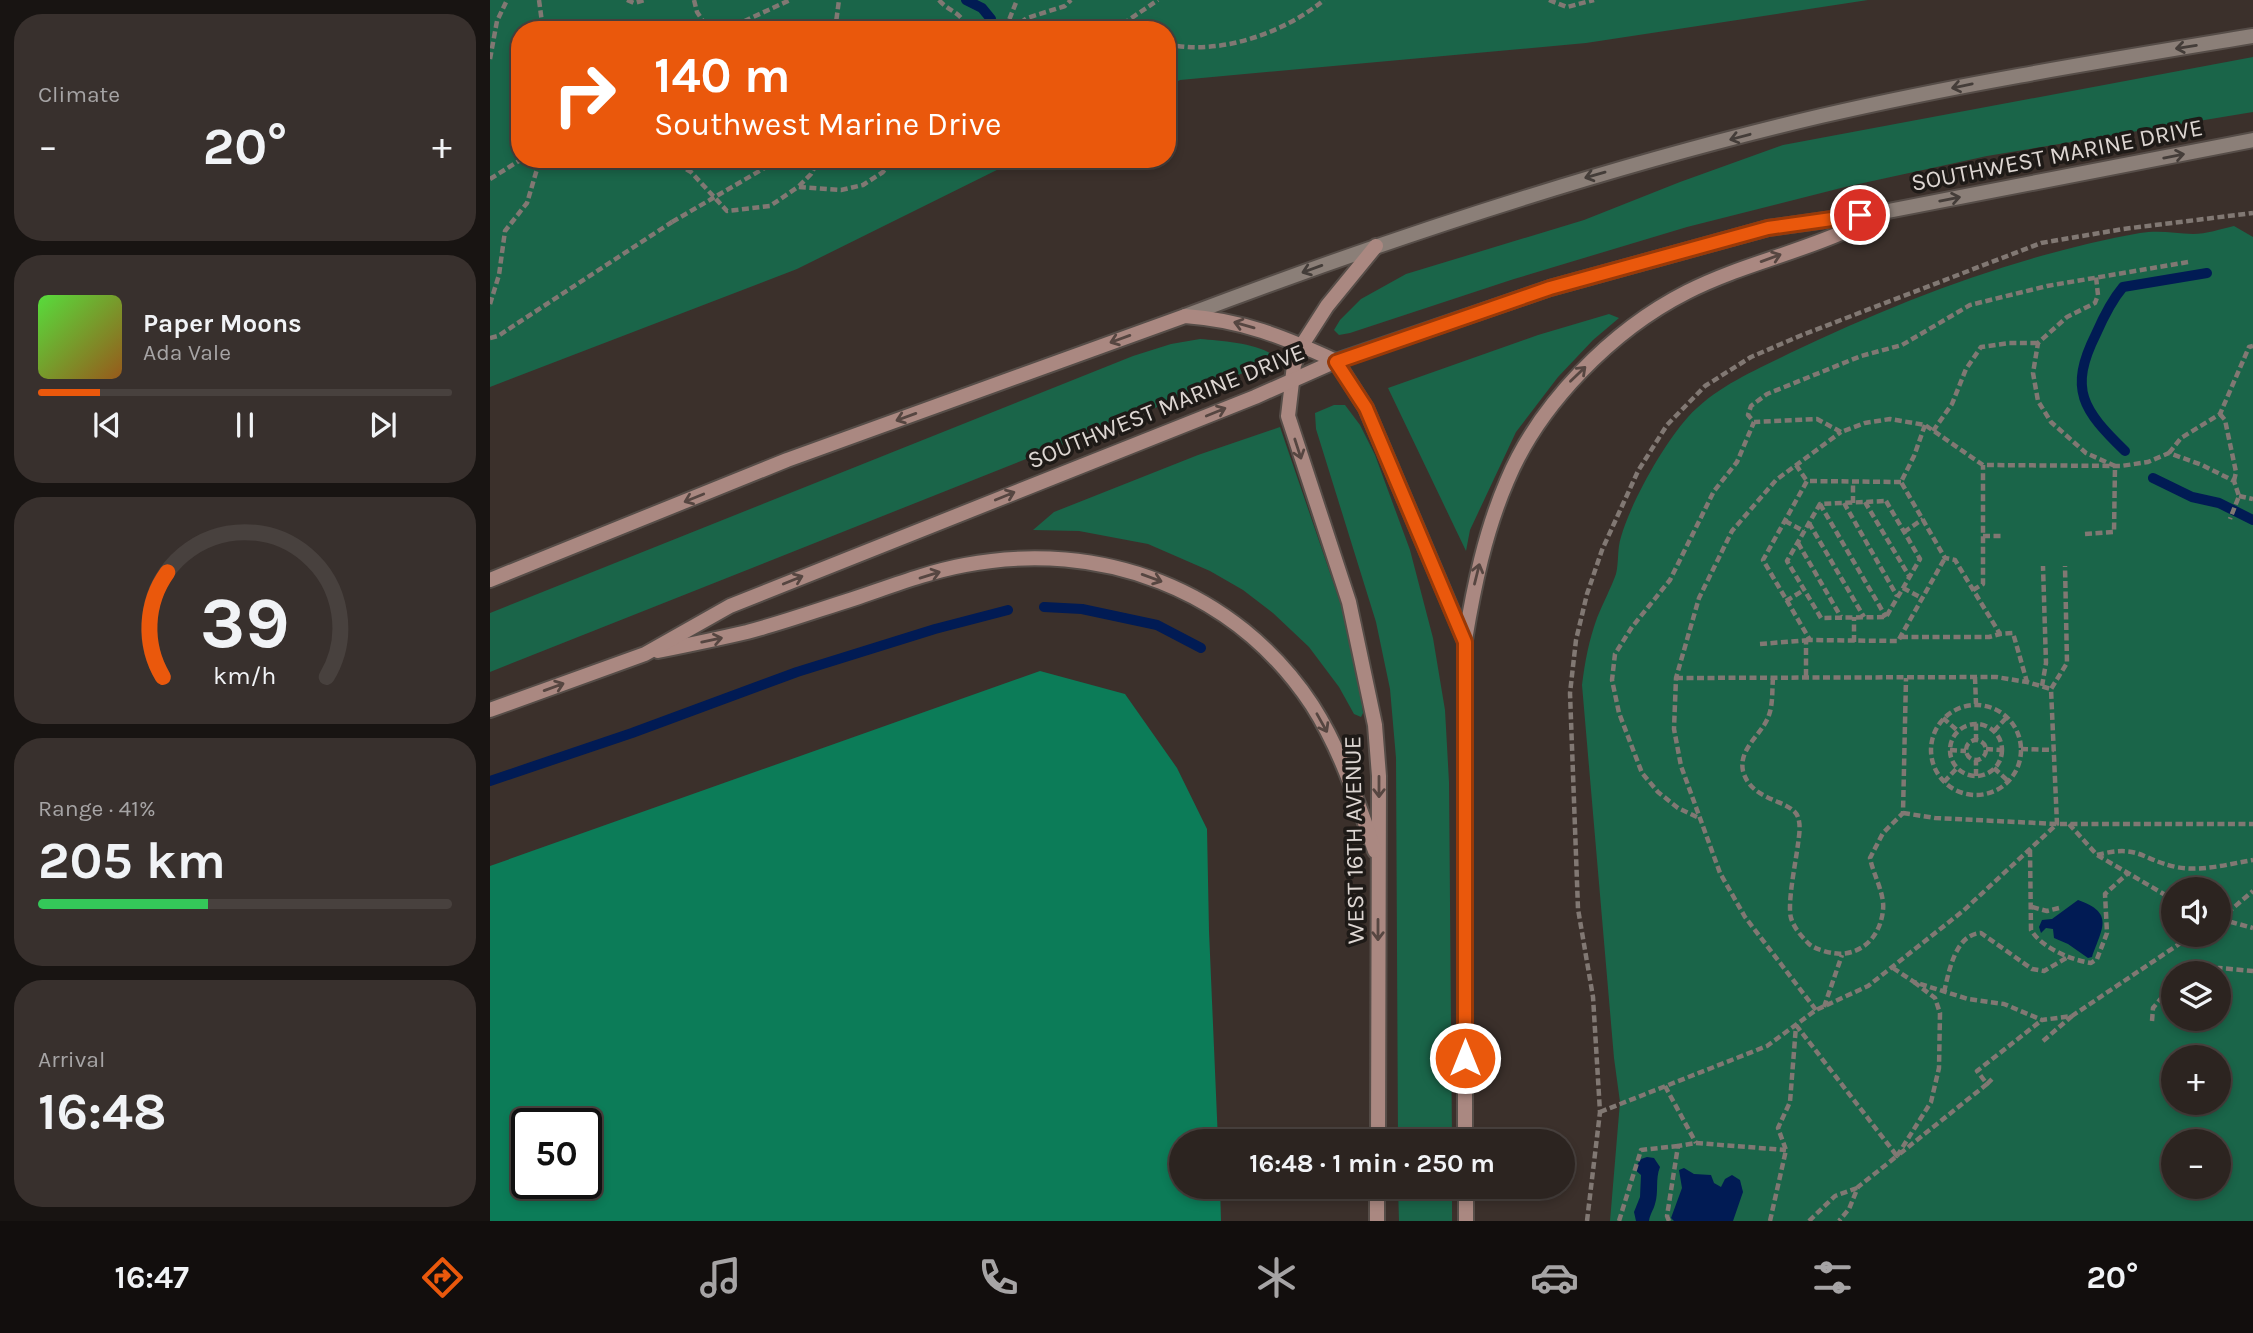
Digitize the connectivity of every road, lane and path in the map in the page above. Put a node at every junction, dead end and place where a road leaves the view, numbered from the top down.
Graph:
1 (507, 0) edge
2 (539, 0) edge
3 (627, 0) edge
4 (645, 0) edge
5 (694, 0) edge
6 (790, 0) edge
7 (839, 0) edge
8 (939, 0) edge
9 (1017, 0) edge
10 (1071, 0) edge
11 (1158, 0) edge
12 (1324, 0) edge
13 (1549, 0) edge
14 (1594, 0) edge
15 (542, 21) edge
16 (703, 21) edge
17 (744, 21) edge
18 (836, 21) edge
19 (964, 21) edge
20 (1009, 21) edge
21 (1023, 21) edge
22 (1130, 21) edge
23 (2253, 36) edge
24 (1176, 46) edge
25 (490, 59) edge
26 (2253, 140) edge
27 (511, 166) edge
28 (537, 168) edge
29 (684, 168) edge
30 (765, 168) edge
31 (814, 168) edge
32 (886, 168) edge
33 (490, 178) edge
34 (798, 187) junction
35 (1883, 212) junction
36 (2253, 213) edge
37 (1376, 246) junction
38 (2188, 262) dead end
39 (2096, 276) junction
40 (490, 304) edge
41 (1185, 316) junction
42 (490, 338) edge
43 (2038, 343) junction
44 (1302, 345) junction
45 (2253, 346) edge
46 (1336, 362) junction
47 (1291, 382) junction
48 (2220, 414) junction
49 (1754, 422) junction
50 (1925, 425) junction
51 (1933, 431) junction
52 (1842, 432) junction
53 (2169, 453) junction
54 (1796, 465) junction
55 (1983, 465) junction
56 (2115, 466) junction
57 (1807, 481) junction
58 (2234, 481) junction
59 (1853, 482) junction
60 (1901, 482) junction
61 (2239, 496) junction
62 (2253, 499) edge
63 (1865, 502) junction
64 (1844, 503) junction
65 (1853, 503) junction
66 (1820, 504) junction
67 (1923, 519) junction
68 (2230, 519) dead end
69 (1785, 521) junction
70 (1809, 523) junction
71 (1804, 531) junction
72 (1904, 532) junction
73 (2085, 534) dead end
74 (1983, 536) junction
75 (2004, 536) dead end
76 (1798, 542) junction
77 (1945, 558) junction
78 (2043, 566) dead end
79 (2065, 566) dead end
80 (1910, 577) junction
81 (490, 580) edge
82 (1903, 588) junction
83 (1804, 590) junction
84 (1973, 590) junction
85 (1898, 597) junction
86 (1922, 598) junction
87 (1786, 601) junction
88 (1854, 617) junction
89 (1864, 617) junction
90 (1886, 617) junction
91 (1841, 618) junction
92 (2000, 634) junction
93 (1901, 637) junction
94 (1808, 640) junction
95 (1465, 642) junction
96 (1854, 642) junction
97 (1760, 644) dead end
98 (645, 654) junction
99 (1806, 676) junction
100 (1975, 677) junction
101 (1676, 678) junction
102 (1773, 678) junction
103 (1906, 678) junction
104 (2027, 682) junction
105 (2042, 687) junction
106 (2051, 689) junction
107 (1976, 704) junction
108 (490, 710) edge
109 (1943, 718) junction
110 (2007, 718) junction
111 (1976, 723) junction
112 (1958, 731) junction
113 (1994, 731) junction
114 (1976, 741) junction
115 (1986, 749) junction
116 (2021, 749) junction
117 (1950, 750) junction
118 (2002, 750) junction
119 (2054, 750) junction
120 (1966, 751) junction
121 (1976, 760) junction
122 (1957, 768) junction
123 (1994, 768) junction
124 (1976, 776) junction
125 (1944, 782) junction
126 (2008, 782) junction
127 (1903, 813) junction
128 (1699, 818) junction
129 (2057, 824) junction
130 (2068, 824) junction
131 (2253, 824) edge
132 (2029, 849) junction
133 (2097, 855) junction
134 (2253, 860) edge
135 (1379, 862) junction
136 (2128, 873) junction
137 (2253, 891) edge
138 (2161, 892) edge
139 (2032, 907) junction
140 (2059, 908) dead end
141 (2231, 910) edge
142 (2231, 922) edge
143 (2253, 928) edge
144 (2175, 947) edge
145 (1842, 955) junction
146 (2067, 957) junction
147 (1894, 968) junction
148 (2231, 969) edge
149 (2253, 971) edge
150 (1914, 982) junction
151 (1944, 992) junction
152 (2161, 998) edge
153 (1824, 1007) junction
154 (1816, 1010) junction
155 (2072, 1016) junction
156 (2042, 1020) junction
157 (2152, 1021) dead end
158 (1796, 1025) junction
159 (2043, 1041) dead end
160 (1993, 1078) dead end
161 (1987, 1084) junction
162 (1665, 1086) junction
163 (1600, 1112) junction
164 (1378, 1129) edge
165 (1465, 1129) edge
166 (1696, 1143) junction
167 (1678, 1146) junction
168 (1786, 1150) junction
169 (1897, 1156) junction
170 (1858, 1187) junction
171 (1377, 1199) edge
172 (1466, 1199) edge
173 (1377, 1221) edge
174 (1466, 1221) edge
175 (1587, 1221) edge
176 (1619, 1221) edge
177 (1669, 1221) edge
178 (1770, 1221) edge
179 (1809, 1221) edge
180 (1839, 1221) edge

1 - 25 path
2 - 15 path
3 - 4 path
5 - 16 path
6 - 17 path
7 - 18 path
8 - 19 path
9 - 20 path
10 - 21 path
11 - 22 path
12 - 24 path
13 - 14 path
23 -> 37 street
35 -> 26 street, SOUTHWEST MARINE DRIVE
27 - 33 path
28 - 40 path
29 - 34 path
30 - 42 path, bridge
31 - 34 path
32 - 34 path
35 - 46 street, SOUTHWEST MARINE DRIVE
95 -> 35 main road
36 - 163 path
37 -> 41 street
37 - 44 main road, WEST 16TH AVENUE
38 - 39 path
39 - 43 path
39 - 49 path
44 -> 41 main road
41 -> 81 main road
43 - 51 path
43 - 56 path
44 - 46 main road
44 - 47 main road, WEST 16TH AVENUE
45 - 48 path
46 - 47 main road, SOUTHWEST MARINE DRIVE
46 - 95 main road
98 -> 47 main road, SOUTHWEST MARINE DRIVE
47 -> 135 main road, WEST 16TH AVENUE
48 - 53 path
48 - 58 path
49 - 52 path
49 - 128 path
50 - 51 path
50 - 52 path
50 - 60 path
51 - 55 path
52 - 54 path
53 - 56 path
53 - 58 path
54 - 57 path
54 - 101 path
55 - 56 path
55 - 74 path
56 - 73 path
57 - 59 path
57 - 69 path
58 - 61 path
59 - 60 path
59 - 65 path
60 - 67 path
61 - 62 path
61 - 68 path
63 - 65 path
63 - 72 path
63 - 80 path
64 - 65 path
64 - 66 path
64 - 85 path
66 - 70 path
66 - 90 path
67 - 72 path
67 - 77 path
69 - 71 path
69 - 87 path
70 - 71 path
70 - 89 path
71 - 76 path
72 - 80 path
74 - 75 path
74 - 84 path
76 - 83 path
76 - 91 path
77 - 84 path
77 - 86 path
78 - 105 path
79 - 106 path
80 - 82 path
82 - 85 path
82 - 86 path
83 - 87 path
83 - 91 path
84 - 92 path
85 - 90 path
86 - 93 path
87 - 94 path
88 - 89 path
88 - 91 path
88 - 96 path
89 - 90 path
92 - 93 path
92 - 104 path
93 - 96 path
94 - 96 path
94 - 97 path
94 - 99 path
95 - 165 main road
108 -> 98 main road, SOUTHWEST MARINE DRIVE
98 -> 135 main road
99 - 102 path
99 - 103 path
100 - 103 path
100 - 104 path
100 - 107 path
101 - 102 path
101 - 128 path
102 - 145 path
103 - 127 path
104 - 105 path
105 - 106 path
106 - 119 path
107 - 109 path
107 - 110 path
109 - 112 path
109 - 125 path
110 - 113 path
110 - 116 path
111 - 112 path
111 - 113 path
111 - 114 path
112 - 117 path
113 - 118 path
114 - 115 path
114 - 120 path
115 - 118 path
115 - 121 path
116 - 119 path
116 - 126 path
117 - 120 path
117 - 122 path
118 - 123 path
119 - 129 path
120 - 121 path
121 - 124 path
122 - 124 path
122 - 125 path
123 - 124 path
123 - 126 path
125 - 126 path
127 - 129 path
127 - 145 path
128 - 154 path
129 - 130 path
129 - 132 path
130 - 131 path
130 - 133 path
132 - 139 path
132 - 147 path
133 - 134 path
133 - 136 path
135 -> 164 main road, WEST 16TH AVENUE
136 - 138 path
136 - 146 path
137 - 141 path
139 - 140 path
139 - 146 path
142 - 143 path
144 - 155 path
145 - 153 path
146 - 151 path
147 - 150 path
147 - 153 path
148 - 149 path
150 - 151 path
150 - 169 path
151 - 156 path
152 - 157 path
153 - 154 path
154 - 158 path
155 - 156 path
155 - 159 path
156 - 161 path
158 - 162 path
158 - 168 path
158 - 169 path
160 - 161 path
161 - 169 path
162 - 163 path
162 - 166 path
163 - 175 path
166 - 167 path
166 - 168 path
167 - 176 path
167 - 177 path
168 - 178 path
169 - 170 path
170 - 179 path
170 - 180 path
171 - 173 main road
172 - 174 main road

